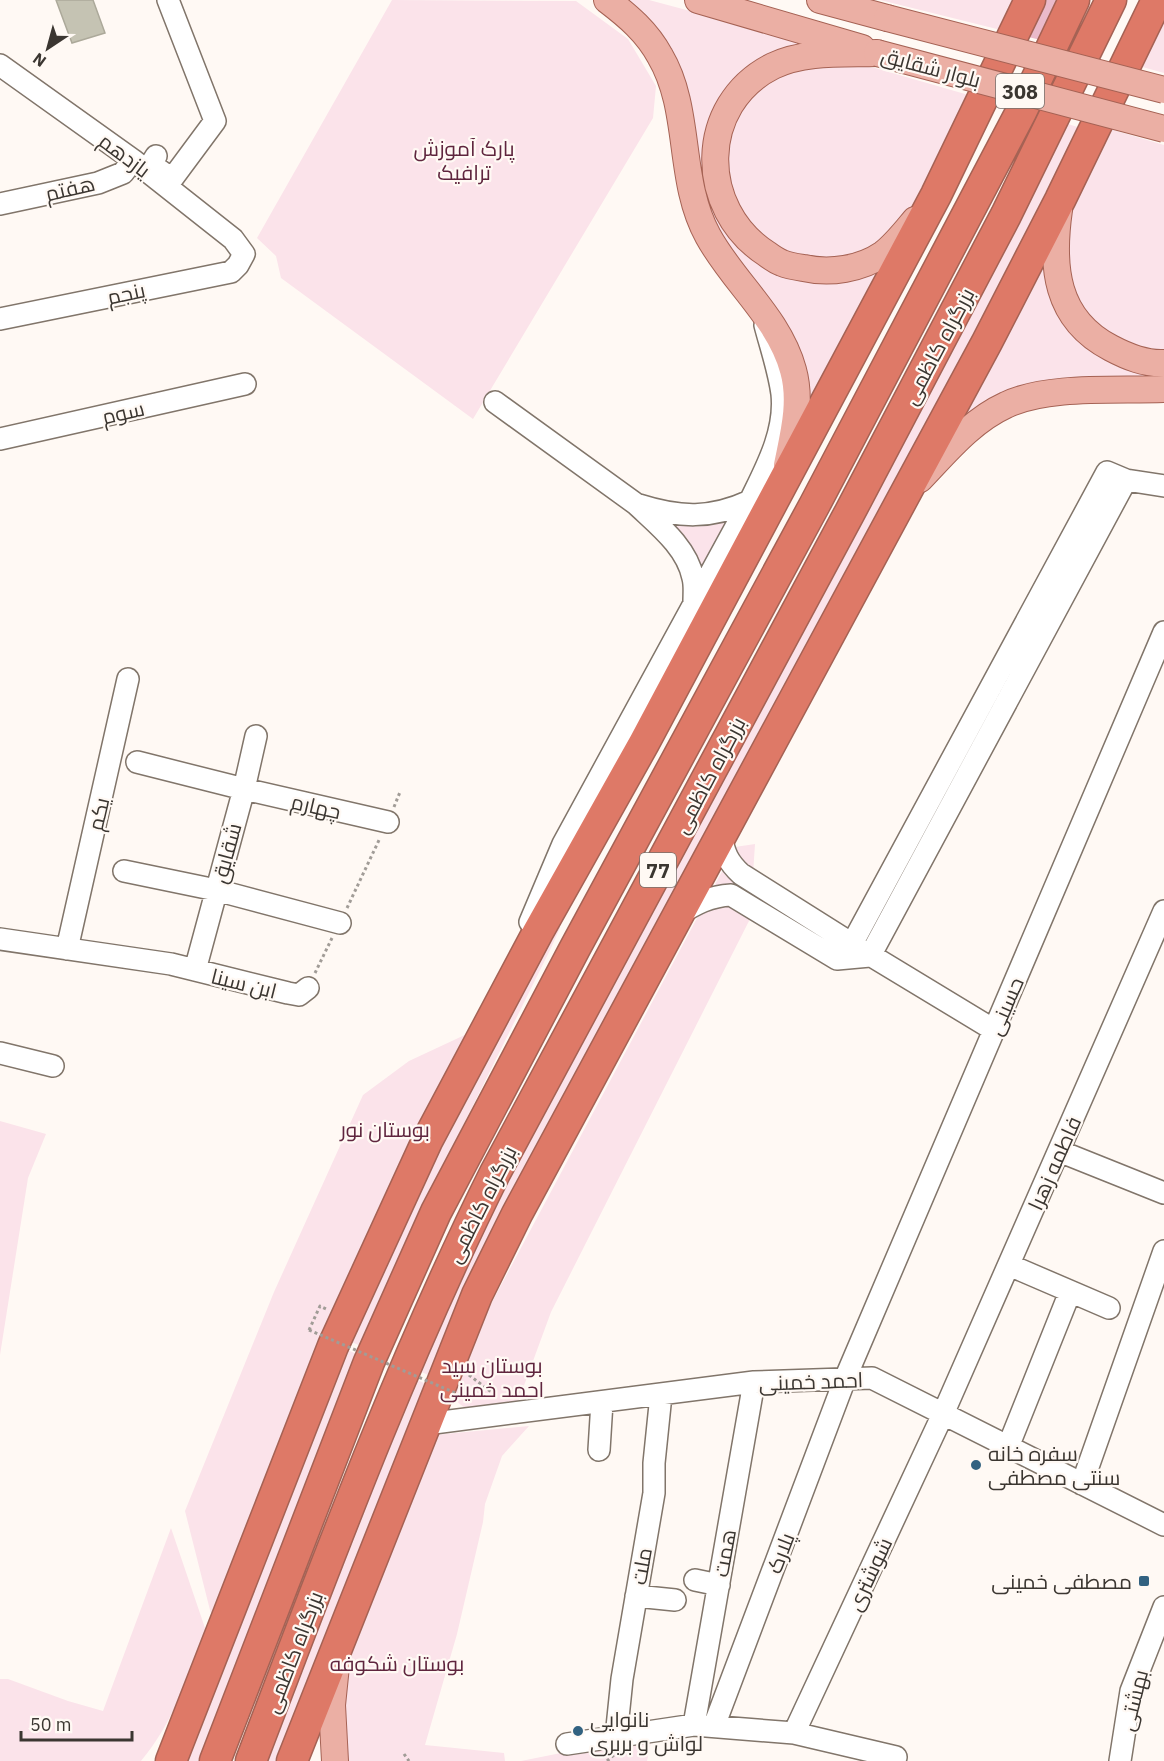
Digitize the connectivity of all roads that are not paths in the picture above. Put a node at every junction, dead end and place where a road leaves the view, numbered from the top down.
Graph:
1 (168, 0) edge
2 (607, 0) edge
3 (698, 0) edge
4 (820, 0) edge
5 (1030, 0) edge
6 (1074, 0) edge
7 (1111, 0) edge
8 (1157, 0) edge
9 (877, 53) junction
10 (3, 72) edge
11 (1164, 90) edge
12 (1164, 129) edge
13 (156, 156) dead end
14 (133, 160) junction
15 (936, 195) junction
16 (1060, 200) junction
17 (0, 204) edge
18 (244, 254) joint
19 (762, 310) junction
20 (0, 319) edge
21 (1164, 363) edge
22 (245, 384) dead end
23 (1164, 389) edge
24 (495, 402) dead end
25 (0, 439) edge
26 (784, 480) junction
27 (1126, 480) junction
28 (1164, 486) edge
29 (903, 497) junction
30 (750, 501) junction
31 (636, 504) junction
32 (694, 602) junction
33 (1164, 632) edge
34 (128, 679) dead end
35 (256, 736) dead end
36 (644, 742) junction
37 (137, 762) dead end
38 (244, 789) junction
39 (388, 822) road end
40 (721, 835) junction
41 (124, 871) dead end
42 (216, 890) junction
43 (1164, 911) edge
44 (678, 915) junction
45 (340, 923) road end
46 (0, 939) edge
47 (852, 944) junction
48 (67, 949) junction
49 (870, 956) junction
50 (195, 970) junction
51 (308, 988) road end
52 (994, 1030) junction
53 (482, 1040) junction
54 (0, 1053) edge
55 (519, 1054) junction
56 (52, 1066) dead end
57 (1059, 1151) junction
58 (1164, 1193) edge
59 (1164, 1251) edge
60 (1009, 1265) junction
61 (1070, 1292) junction
62 (1109, 1308) dead end
63 (845, 1379) junction
64 (754, 1382) junction
65 (662, 1395) junction
66 (602, 1402) junction
67 (943, 1414) junction
68 (426, 1424) junction
69 (1008, 1447) junction
70 (599, 1450) dead end
71 (1082, 1484) junction
72 (1164, 1525) edge
73 (695, 1580) dead end
74 (719, 1585) junction
75 (636, 1596) junction
76 (675, 1600) dead end
77 (1164, 1607) edge
78 (339, 1643) junction
79 (193, 1702) junction
80 (704, 1725) junction
81 (794, 1733) junction
82 (616, 1737) junction
83 (567, 1744) dead end
84 (896, 1757) dead end
85 (155, 1761) edge
86 (171, 1761) edge
87 (215, 1761) edge
88 (251, 1761) edge
89 (292, 1761) edge
90 (335, 1761) edge
91 (1120, 1761) edge

1 - 13 street
2 - 19 main road
3 - 9 main road, بلوار شقایق / 308
4 - 11 main road, بلوار شقایق / 308, bridge
5 - 15 highway
6 - 55 highway, بزرگراه کاظمی / 77
7 - 88 highway, بزرگراه کاظمی / 77
8 - 16 highway, بزرگراه کاظمی
9 - 12 main road, بلوار شقایق / 308, bridge
9 - 15 main road
10 - 14 street, یازدهم
14 - 17 street, هفتم
14 - 18 street, یازدهم
15 - 26 highway
16 - 21 main road
16 - 29 highway, بزرگراه کاظمی
18 - 20 street, پنجم
19 - 26 main road
19 - 30 street
22 - 25 street, سوم
23 - 29 main road
24 - 31 street
26 - 36 highway
27 - 28 street
27 - 47 street
27 - 49 street
29 - 40 highway, بزرگراه کاظمی
30 - 31 street
30 - 32 street
31 - 32 street
32 - 53 street
33 - 52 street, حسینی
34 - 48 street, یکم
35 - 38 street, شقایق
36 - 53 highway
36 - 55 highway
37 - 38 street
38 - 39 street, چهارم
38 - 42 street, شقایق
40 - 44 highway, بزرگراه کاظمی
40 - 47 street
41 - 42 street
42 - 45 street
42 - 50 street, شقایق
43 - 57 street, فاطمه زهرا
44 - 49 street
44 - 68 highway, بزرگراه کاظمی
46 - 48 street, ابن سینا
47 - 49 street
48 - 50 street, ابن سینا
49 - 52 street
50 - 51 street, ابن سینا
52 - 63 street, حسینی
53 - 79 highway
54 - 56 street
55 - 87 highway, بزرگراه کاظمی / 77
57 - 58 street
57 - 60 street, فاطمه زهرا
59 - 71 street
60 - 61 street
60 - 67 street, فاطمه زهرا
61 - 62 street
61 - 69 street
63 - 64 street, احمد خمینی
63 - 67 street, احمد خمینی
63 - 80 street, پلارک
64 - 65 street, احمد خمینی
64 - 74 street, همت
65 - 66 street, احمد خمینی
65 - 75 street, ملت
66 - 68 street, احمد خمینی
66 - 70 street
67 - 69 street, احمد خمینی
67 - 81 street, شوشتری
68 - 78 highway, بزرگراه کاظمی
69 - 71 street, احمد خمینی
71 - 72 street, احمد خمینی
73 - 74 street
74 - 80 street, همت
75 - 76 street
75 - 82 street, ملت
77 - 91 street, بهشتی
78 - 89 highway, بزرگراه کاظمی
78 - 90 main road
79 - 85 main road
79 - 86 highway
80 - 81 street
80 - 82 street
81 - 84 street
82 - 83 street

